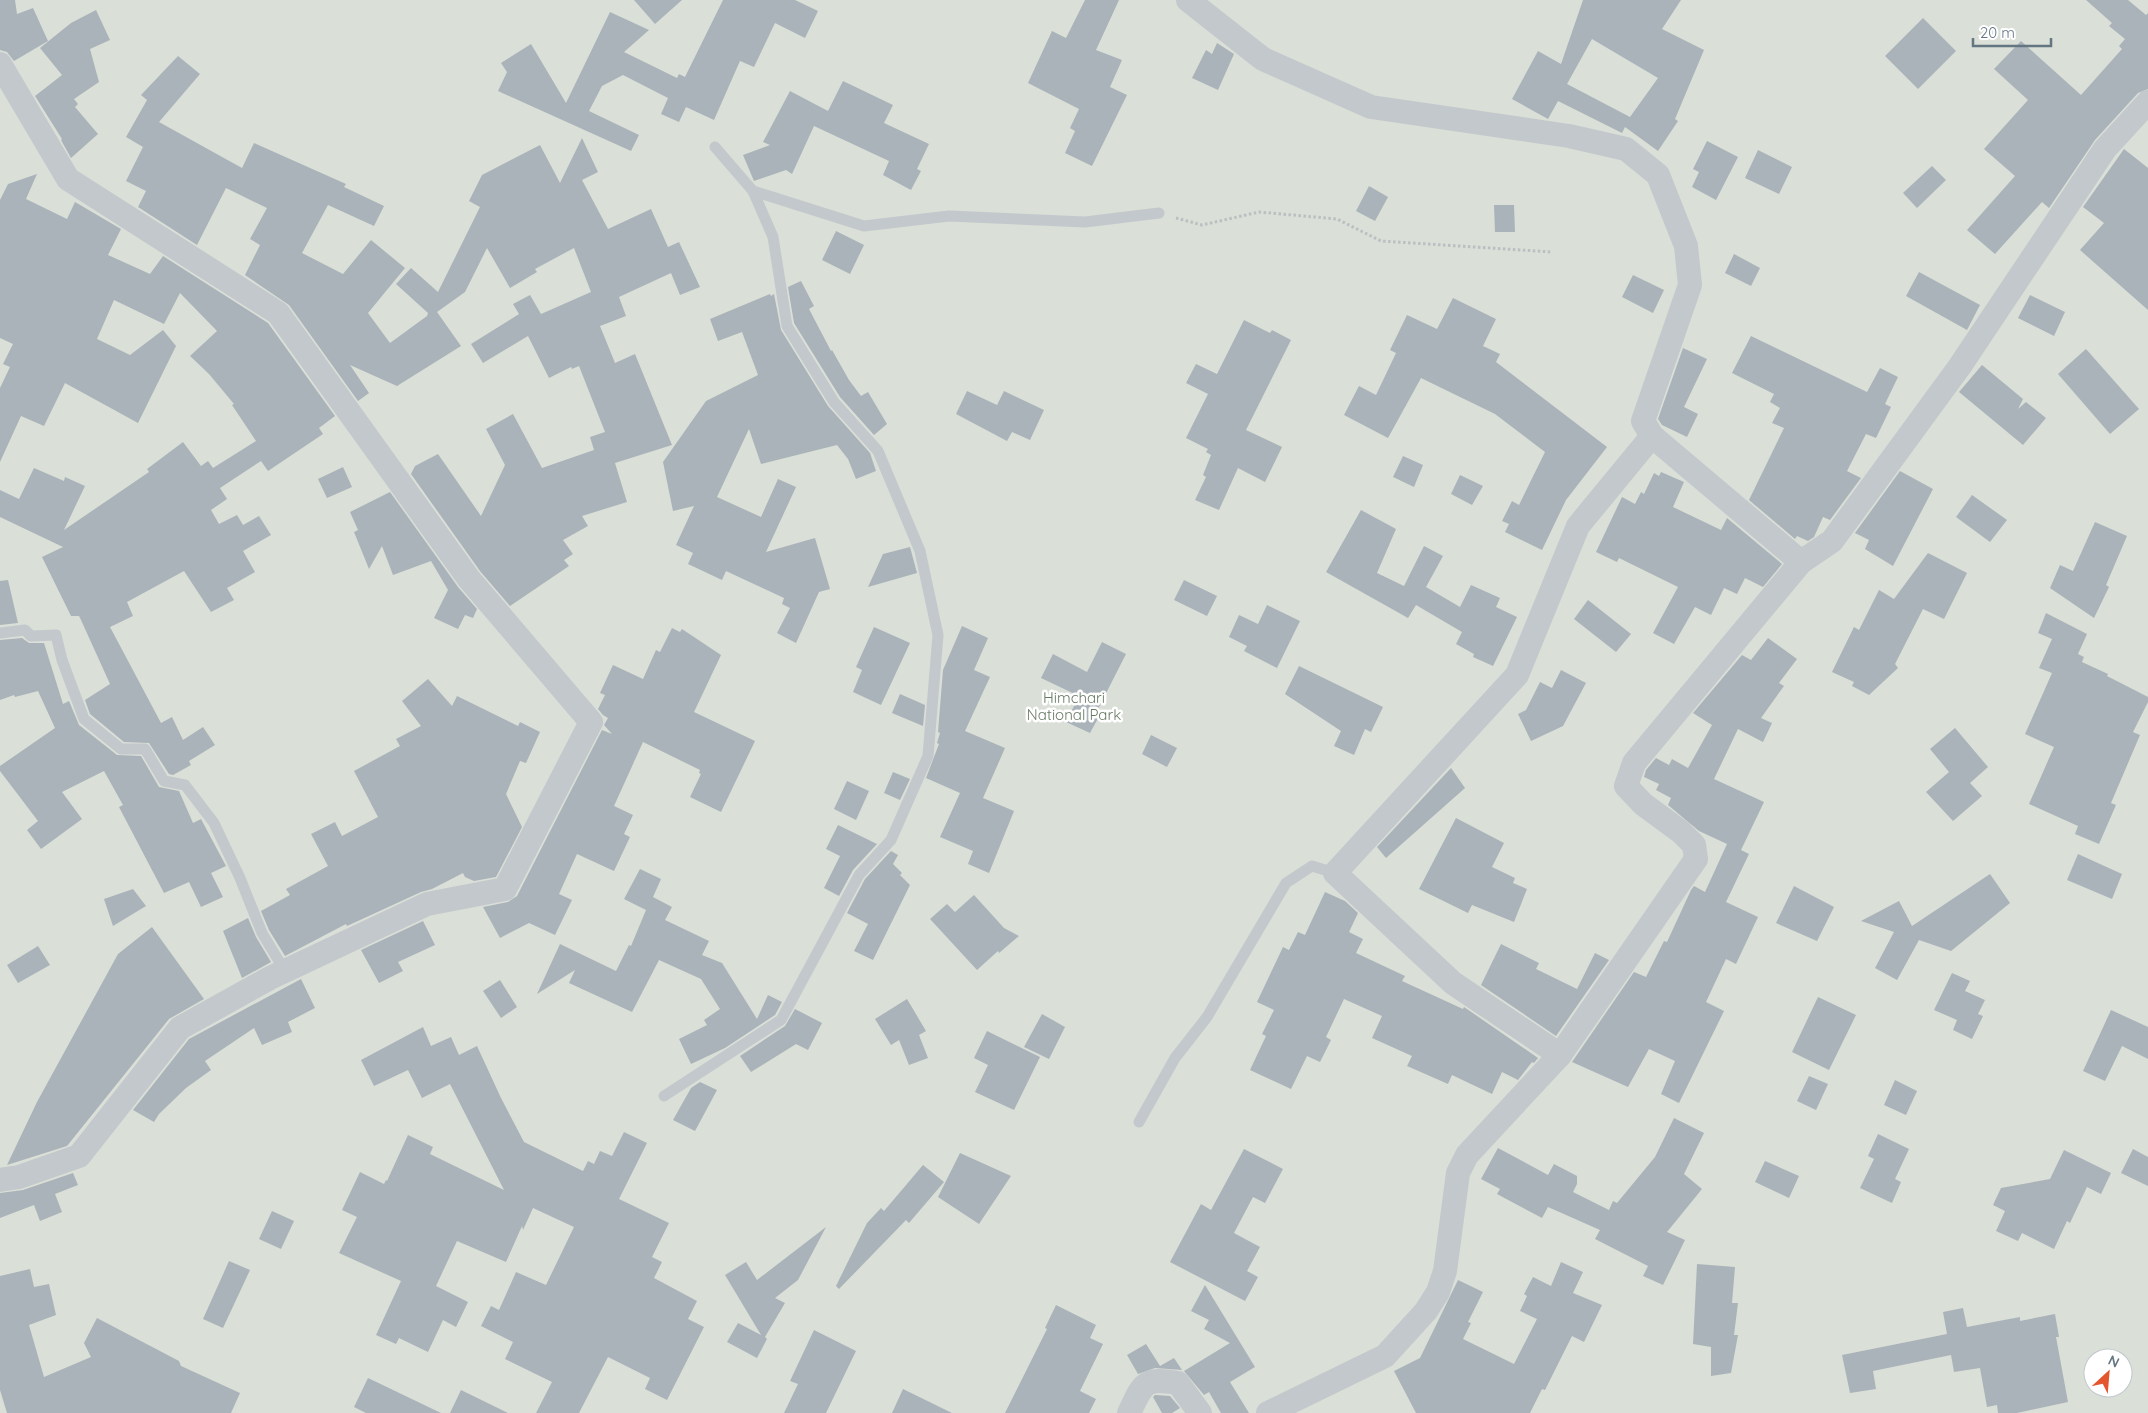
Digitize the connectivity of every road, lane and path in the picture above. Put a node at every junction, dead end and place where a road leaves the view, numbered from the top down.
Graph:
1 (1188, 0) edge
2 (0, 64) edge
3 (2148, 102) edge
4 (714, 147) dead end
5 (753, 191) junction
6 (1159, 213) joint
7 (1552, 252) dead end
8 (1652, 436) junction
9 (1801, 562) junction
10 (0, 633) edge
11 (1335, 873) junction
12 (285, 971) junction
13 (1560, 1055) junction
14 (664, 1096) dead end
15 (1139, 1122) dead end
16 (0, 1180) edge
17 (1129, 1413) edge
18 (1200, 1413) edge
19 (1268, 1413) edge

1 - 8 street
2 - 12 street
3 - 9 street
4 - 5 lane
5 - 6 lane
5 - 14 lane
6 - 7 path
8 - 9 street
8 - 11 street
9 - 13 street
10 - 12 lane
11 - 13 street
11 - 15 lane
12 - 16 street
13 - 19 street
17 - 18 street

